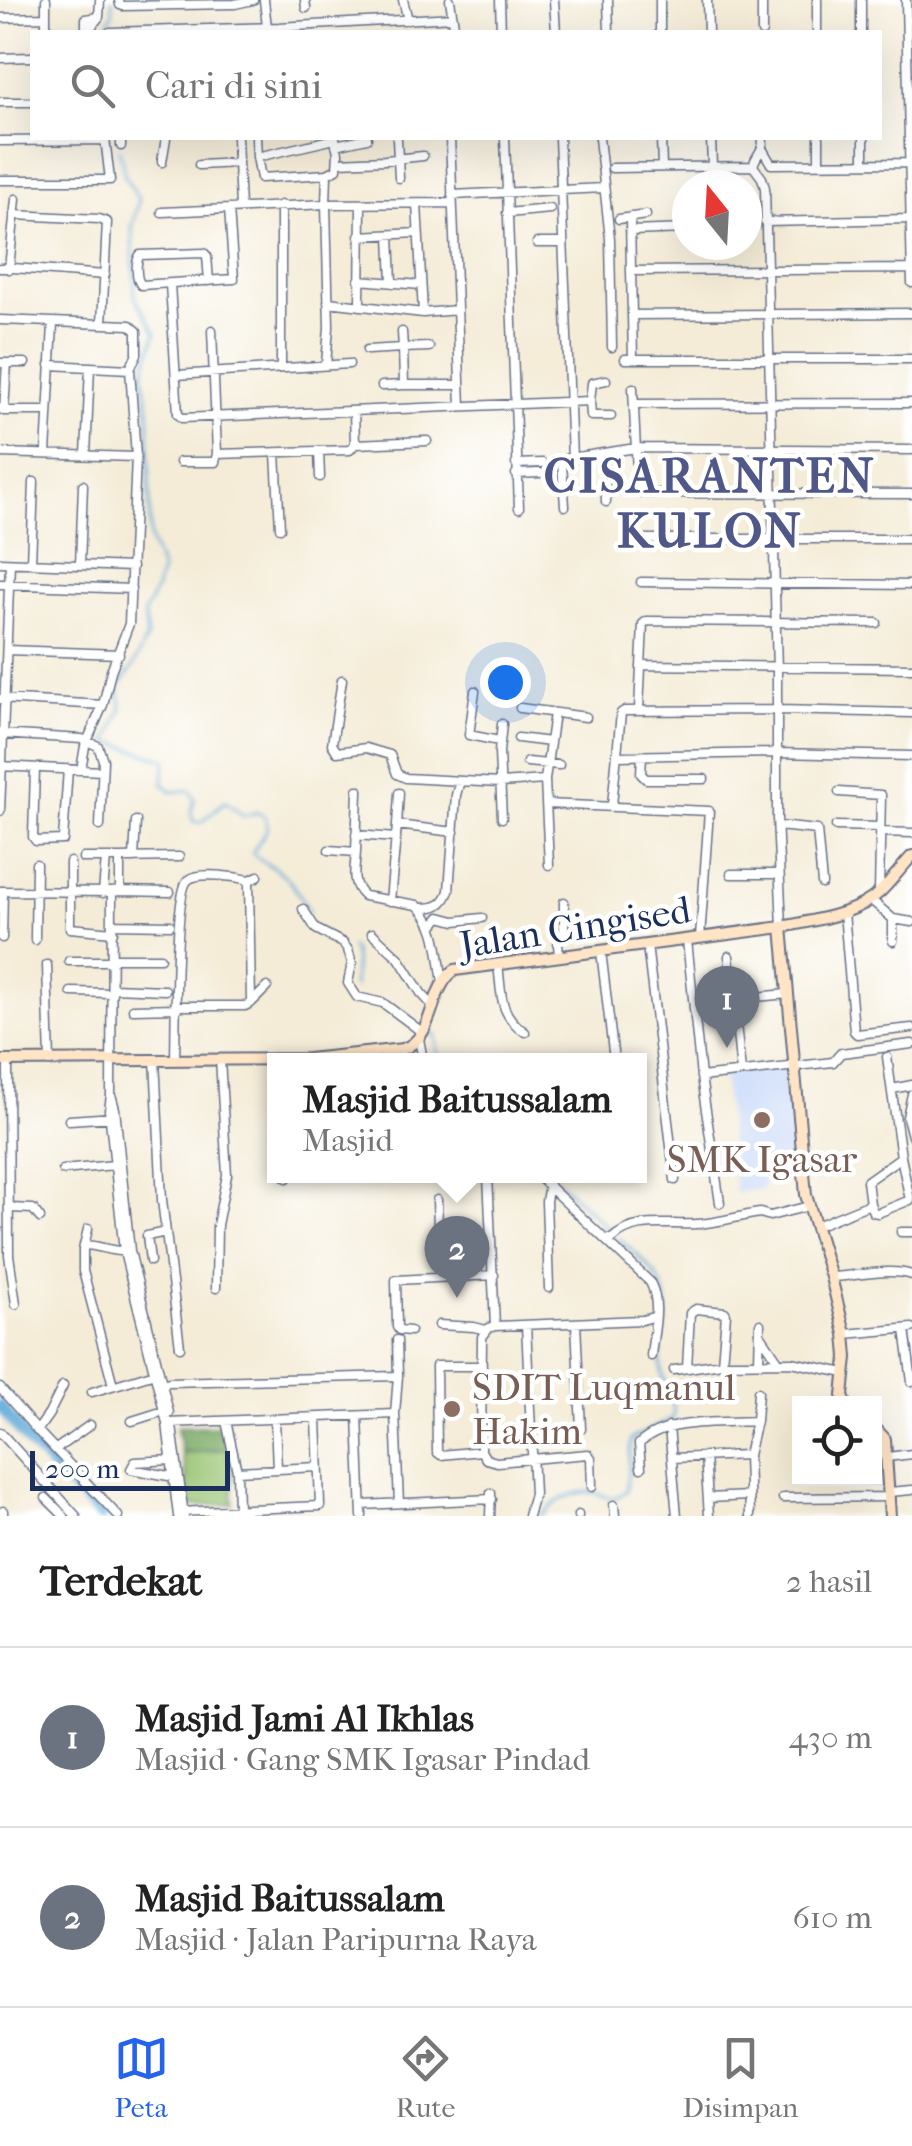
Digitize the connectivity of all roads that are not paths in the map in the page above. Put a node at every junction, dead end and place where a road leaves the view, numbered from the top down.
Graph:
1 (46, 0) edge
2 (100, 0) edge
3 (120, 0) edge
4 (253, 0) edge
5 (403, 0) edge
6 (450, 0) edge
7 (500, 0) edge
8 (554, 0) edge
9 (608, 0) edge
10 (660, 0) edge
11 (708, 0) edge
12 (762, 0) edge
13 (816, 0) edge
14 (860, 0) edge
15 (906, 0) edge
16 (264, 2) edge
17 (46, 17) junction
18 (453, 17) junction
19 (0, 18) edge
20 (408, 20) junction
21 (267, 27) junction
22 (352, 28) edge
23 (316, 29) edge
24 (46, 30) edge
25 (88, 30) edge
26 (194, 30) edge
27 (232, 30) edge
28 (455, 30) edge
29 (501, 30) edge
30 (556, 30) edge
31 (609, 30) edge
32 (660, 30) edge
33 (708, 30) edge
34 (762, 30) edge
35 (817, 30) edge
36 (862, 30) edge
37 (0, 58) edge
38 (30, 58) edge
39 (0, 102) edge
40 (30, 102) edge
41 (70, 140) edge
42 (105, 140) edge
43 (166, 140) edge
44 (237, 140) edge
45 (256, 140) edge
46 (281, 140) edge
47 (335, 140) edge
48 (397, 140) edge
49 (450, 140) edge
50 (505, 140) edge
51 (559, 140) edge
52 (599, 140) edge
53 (661, 140) edge
54 (712, 140) edge
55 (763, 140) edge
56 (819, 140) edge
57 (864, 140) edge
58 (0, 142) edge
59 (763, 150) junction
60 (284, 151) junction
61 (256, 156) junction
62 (423, 156) dead end
63 (397, 159) junction
64 (162, 162) dead end
65 (338, 162) junction
66 (820, 162) junction
67 (864, 162) junction
68 (238, 163) junction
69 (908, 163) junction
70 (771, 164) junction
71 (199, 165) dead end
72 (712, 166) junction
73 (753, 166) junction
74 (612, 168) dead end
75 (662, 168) junction
76 (756, 170) edge
77 (327, 174) junction
78 (399, 178) dead end
79 (762, 178) joint
80 (0, 180) edge
81 (604, 188) junction
82 (561, 189) junction
83 (506, 191) junction
84 (16, 199) dead end
85 (452, 199) junction
86 (326, 204) junction
87 (417, 204) junction
88 (281, 205) junction
89 (360, 205) junction
90 (240, 208) junction
91 (229, 209) junction
92 (550, 209) dead end
93 (162, 212) dead end
94 (508, 212) junction
95 (14, 215) junction
96 (646, 215) dead end
97 (911, 219) edge
98 (765, 222) junction
99 (672, 230) edge
100 (630, 231) junction
101 (418, 233) junction
102 (390, 235) junction
103 (359, 236) junction
104 (536, 243) dead end
105 (563, 243) junction
106 (6, 267) edge
107 (912, 269) edge
108 (766, 270) junction
109 (631, 271) junction
110 (105, 275) junction
111 (359, 280) junction
112 (209, 281) junction
113 (392, 283) junction
114 (912, 283) edge
115 (170, 284) junction
116 (421, 285) junction
117 (328, 302) junction
118 (360, 306) junction
119 (457, 310) junction
120 (422, 313) junction
121 (912, 313) edge
122 (769, 314) junction
123 (632, 315) junction
124 (0, 320) edge
125 (53, 324) junction
126 (102, 324) junction
127 (212, 330) dead end
128 (402, 332) dead end
129 (429, 347) dead end
130 (612, 347) dead end
131 (403, 348) junction
132 (367, 350) dead end
133 (912, 359) edge
134 (769, 360) junction
135 (3, 363) edge
136 (25, 364) dead end
137 (350, 364) dead end
138 (50, 365) junction
139 (326, 365) junction
140 (90, 367) junction
141 (130, 368) junction
142 (280, 368) junction
143 (212, 372) junction
144 (176, 375) junction
145 (606, 380) dead end
146 (460, 385) junction
147 (382, 386) dead end
148 (404, 386) junction
149 (633, 388) dead end
150 (590, 400) junction
151 (569, 401) junction
152 (771, 403) junction
153 (912, 403) edge
154 (514, 404) junction
155 (634, 404) junction
156 (461, 405) junction
157 (2, 409) edge
158 (48, 411) junction
159 (354, 411) junction
160 (215, 416) junction
161 (611, 416) dead end
162 (427, 441) dead end
163 (355, 444) junction
164 (636, 448) junction
165 (771, 449) junction
166 (912, 450) edge
167 (319, 451) junction
168 (276, 452) junction
169 (0, 453) edge
170 (46, 454) junction
171 (217, 454) junction
172 (604, 454) junction
173 (86, 456) junction
174 (136, 457) junction
175 (572, 458) junction
176 (180, 462) dead end
177 (541, 468) dead end
178 (516, 469) junction
179 (320, 477) dead end
180 (34, 482) dead end
181 (83, 485) dead end
182 (772, 494) junction
183 (912, 494) edge
184 (606, 502) dead end
185 (565, 506) dead end
186 (518, 508) dead end
187 (280, 528) dead end
188 (640, 538) dead end
189 (778, 539) junction
190 (912, 539) edge
191 (5, 562) edge
192 (31, 564) junction
193 (80, 565) junction
194 (132, 567) junction
195 (641, 582) dead end
196 (774, 583) junction
197 (4, 584) edge
198 (912, 585) edge
199 (131, 589) junction
200 (776, 621) junction
201 (876, 623) dead end
202 (4, 630) edge
203 (7, 650) junction
204 (119, 654) junction
205 (3, 665) edge
206 (641, 665) junction
207 (776, 665) junction
208 (912, 668) edge
209 (342, 680) dead end
210 (475, 691) dead end
211 (3, 700) edge
212 (102, 705) junction
213 (520, 708) dead end
214 (639, 710) junction
215 (777, 710) junction
216 (554, 713) junction
217 (912, 713) edge
218 (586, 717) dead end
219 (502, 724) dead end
220 (2, 734) edge
221 (518, 738) dead end
222 (88, 740) junction
223 (499, 741) junction
224 (550, 742) junction
225 (776, 754) junction
226 (617, 756) junction
227 (642, 756) junction
228 (912, 756) edge
229 (526, 762) dead end
230 (548, 764) junction
231 (559, 765) dead end
232 (1, 766) edge
233 (35, 768) junction
234 (68, 769) junction
235 (81, 770) junction
236 (102, 771) junction
237 (704, 779) dead end
238 (545, 780) junction
239 (460, 781) junction
240 (500, 783) junction
241 (358, 790) dead end
242 (839, 792) dead end
243 (399, 793) dead end
244 (0, 798) edge
245 (546, 804) junction
246 (612, 805) junction
247 (0, 811) edge
248 (502, 818) dead end
249 (136, 820) dead end
250 (397, 825) junction
251 (100, 826) dead end
252 (778, 826) junction
253 (836, 826) dead end
254 (880, 830) junction
255 (454, 832) junction
256 (912, 833) edge
257 (356, 835) junction
258 (396, 838) junction
259 (328, 850) dead end
260 (356, 852) junction
261 (912, 856) edge
262 (179, 857) dead end
263 (83, 858) dead end
264 (106, 858) junction
265 (120, 858) junction
266 (134, 858) junction
267 (70, 862) dead end
268 (36, 864) dead end
269 (549, 864) dead end
270 (731, 874) dead end
271 (779, 874) junction
272 (822, 884) dead end
273 (1, 891) edge
274 (37, 892) junction
275 (70, 892) junction
276 (112, 892) junction
277 (170, 892) dead end
278 (874, 896) junction
279 (390, 901) junction
280 (564, 902) dead end
281 (422, 908) junction
282 (434, 908) junction
283 (304, 909) dead end
284 (844, 912) junction
285 (482, 918) dead end
286 (894, 918) junction
287 (912, 922) edge
288 (170, 925) dead end
289 (433, 926) junction
290 (782, 927) junction
291 (114, 928) junction
292 (372, 932) dead end
293 (2, 938) edge
294 (700, 938) junction
295 (34, 940) dead end
296 (686, 940) junction
297 (892, 940) dead end
298 (647, 944) junction
299 (601, 951) junction
300 (729, 956) dead end
301 (559, 957) junction
302 (160, 958) dead end
303 (112, 960) junction
304 (69, 962) dead end
305 (498, 964) junction
306 (47, 965) dead end
307 (443, 982) junction
308 (267, 987) dead end
309 (112, 990) junction
310 (165, 990) dead end
311 (71, 992) dead end
312 (788, 994) junction
313 (733, 999) junction
314 (250, 1003) junction
315 (434, 1006) junction
316 (177, 1007) junction
317 (134, 1009) dead end
318 (912, 1028) edge
319 (422, 1032) junction
320 (525, 1032) dead end
321 (912, 1044) edge
322 (377, 1053) edge
323 (422, 1053) edge
324 (613, 1053) edge
325 (220, 1058) junction
326 (888, 1058) dead end
327 (175, 1059) junction
328 (267, 1059) edge
329 (155, 1060) junction
330 (4, 1062) edge
331 (50, 1062) junction
332 (111, 1062) junction
333 (795, 1065) junction
334 (740, 1072) junction
335 (701, 1077) junction
336 (912, 1085) edge
337 (892, 1088) junction
338 (912, 1094) edge
339 (4, 1101) edge
340 (112, 1115) junction
341 (69, 1120) dead end
342 (912, 1136) edge
343 (901, 1157) junction
344 (114, 1165) junction
345 (63, 1170) dead end
346 (675, 1180) dead end
347 (488, 1183) edge
348 (119, 1184) junction
349 (548, 1185) joint
350 (437, 1200) dead end
351 (720, 1203) dead end
352 (870, 1204) junction
353 (809, 1206) junction
354 (10, 1208) junction
355 (40, 1218) dead end
356 (816, 1226) junction
357 (88, 1228) dead end
358 (166, 1232) junction
359 (901, 1232) dead end
360 (912, 1232) edge
361 (612, 1237) junction
362 (84, 1246) junction
363 (127, 1251) junction
364 (150, 1261) dead end
365 (494, 1275) junction
366 (912, 1275) edge
367 (440, 1277) junction
368 (831, 1277) junction
369 (216, 1288) dead end
370 (549, 1288) dead end
371 (16, 1304) dead end
372 (653, 1317) junction
373 (576, 1322) junction
374 (440, 1325) dead end
375 (526, 1325) junction
376 (490, 1328) junction
377 (909, 1328) edge
378 (410, 1331) dead end
379 (845, 1334) junction
380 (397, 1340) dead end
381 (180, 1347) dead end
382 (651, 1356) dead end
383 (758, 1362) junction
384 (779, 1362) junction
385 (722, 1363) junction
386 (482, 1366) junction
387 (687, 1368) junction
388 (674, 1370) dead end
389 (157, 1373) junction
390 (844, 1374) junction
391 (398, 1376) junction
392 (912, 1382) edge
393 (160, 1384) junction
394 (113, 1385) junction
395 (63, 1386) dead end
396 (0, 1388) edge
397 (92, 1392) dead end
398 (758, 1392) dead end
399 (843, 1396) edge
400 (166, 1410) junction
401 (394, 1414) junction
402 (358, 1416) junction
403 (317, 1418) junction
404 (275, 1419) junction
405 (226, 1420) junction
406 (132, 1421) dead end
407 (756, 1421) junction
408 (169, 1423) junction
409 (90, 1426) dead end
410 (669, 1426) junction
411 (581, 1429) dead end
412 (37, 1430) junction
413 (0, 1432) edge
414 (882, 1436) edge
415 (56, 1449) junction
416 (481, 1452) junction
417 (912, 1454) edge
418 (748, 1455) junction
419 (704, 1456) junction
420 (887, 1457) junction
421 (672, 1458) junction
422 (532, 1459) junction
423 (172, 1460) junction
424 (318, 1468) junction
425 (641, 1468) dead end
426 (277, 1469) junction
427 (237, 1470) junction
428 (174, 1477) junction
429 (592, 1486) dead end
430 (912, 1490) edge
431 (889, 1494) junction
432 (748, 1496) junction
433 (46, 1498) dead end
434 (708, 1498) junction
435 (782, 1498) dead end
436 (399, 1503) junction
437 (362, 1505) junction
438 (614, 1505) dead end
439 (56, 1508) junction
440 (238, 1509) junction
441 (180, 1514) edge
442 (48, 1516) edge
443 (64, 1516) edge
444 (76, 1516) edge
445 (118, 1516) edge
446 (362, 1516) edge
447 (490, 1516) edge
448 (528, 1516) edge
449 (615, 1516) edge
450 (677, 1516) edge
451 (709, 1516) edge
452 (750, 1516) edge
453 (890, 1516) edge

1 - 17 street
2 - 25 street
3 - 4 street
4 - 16 street
5 - 20 street
6 - 18 street
7 - 29 street
8 - 30 street
9 - 31 street
10 - 32 street
11 - 33 street
12 - 34 street
13 - 35 street
14 - 36 street
15 - 69 street
16 - 21 street
17 - 19 street
17 - 24 street
18 - 20 street
18 - 28 street
20 - 22 street
21 - 23 street
21 - 27 street
22 - 23 street
26 - 27 street
37 - 38 street
39 - 40 street
41 - 58 street
42 - 80 street
43 - 64 street
44 - 68 street
45 - 61 street
46 - 60 street
47 - 60 street
47 - 65 street
48 - 63 street
49 - 85 street
50 - 83 street
51 - 82 street
52 - 81 street
53 - 75 street
54 - 72 street
55 - 59 street
56 - 66 street
57 - 67 street
59 - 70 street
59 - 73 street
60 - 61 street
61 - 77 street
62 - 63 street
63 - 65 street
63 - 78 street
65 - 77 street
66 - 67 street
66 - 70 street
67 - 69 street
68 - 71 street
68 - 90 street
69 - 97 street
70 - 79 street
72 - 73 street
72 - 75 street
73 - 76 street
74 - 75 street
77 - 86 street
79 - 98 street
81 - 82 street
81 - 130 street
82 - 83 street
82 - 105 street
83 - 85 street
83 - 94 street
84 - 95 street
85 - 87 street
85 - 119 street
86 - 88 street
86 - 89 street
86 - 117 street
87 - 89 street
87 - 101 street
88 - 90 street
88 - 142 street
89 - 103 street
90 - 91 street
91 - 93 street
91 - 112 street
92 - 94 street
94 - 154 street
95 - 106 street
95 - 110 street
96 - 100 street
97 - 98 street
97 - 107 street
98 - 108 street
99 - 100 street
100 - 109 street
101 - 102 street
101 - 116 street
102 - 103 street
102 - 113 street
103 - 111 street
104 - 105 street
105 - 151 street
106 - 110 street
107 - 108 street
107 - 114 street
108 - 109 street
108 - 122 street
109 - 123 street
110 - 126 street
111 - 113 street
111 - 118 street
112 - 115 street
112 - 115 street
113 - 116 street
115 - 144 street
116 - 120 street
117 - 118 street
117 - 139 street
118 - 120 street
119 - 120 street
119 - 146 street
121 - 122 street
122 - 123 street
122 - 134 street
123 - 134 street
124 - 125 street
125 - 126 street
125 - 138 street
126 - 141 street
127 - 143 street
128 - 131 street
129 - 131 street
131 - 132 street
131 - 148 street
133 - 134 street
134 - 152 street
135 - 136 street
135 - 157 street
137 - 139 street
138 - 140 street
138 - 158 street
139 - 142 street
140 - 141 street
140 - 173 street
141 - 174 street
142 - 143 street
143 - 144 street
143 - 160 street
144 - 160 street
145 - 150 street
146 - 148 street
146 - 156 street
147 - 148 street
149 - 155 street
150 - 151 street
150 - 161 street
151 - 154 street
151 - 175 street
152 - 153 street
152 - 155 street
152 - 165 street
154 - 156 street
154 - 178 street
155 - 164 street
156 - 159 street
157 - 158 street
158 - 170 street
159 - 160 street
159 - 163 street
160 - 171 street
162 - 163 street
163 - 167 street
164 - 165 street
164 - 172 street
164 - 182 street
165 - 166 street
165 - 182 street
167 - 168 street
167 - 179 street
168 - 171 street
168 - 187 street
169 - 170 street
170 - 173 street
171 - 176 street
172 - 175 street
172 - 184 street
173 - 174 street
174 - 194 street
175 - 185 street
177 - 178 street
178 - 186 street
180 - 192 street
181 - 193 street
182 - 183 street
182 - 189 street
188 - 189 street
189 - 190 street
189 - 196 street
191 - 192 street
191 - 197 street
192 - 193 street
193 - 194 street
194 - 199 street
195 - 196 street
196 - 198 street
196 - 200 street
197 - 199 street
197 - 202 street
199 - 204 street
200 - 201 street
200 - 206 street
200 - 207 street
202 - 203 street
203 - 204 street
203 - 205 street
204 - 212 street
205 - 211 street
206 - 207 street
206 - 214 street
207 - 208 street
207 - 215 street
209 - 239 street
210 - 223 street
211 - 212 street
211 - 220 street
212 - 222 street
213 - 216 street
214 - 215 street
214 - 226 street
215 - 217 street
215 - 225 street
216 - 218 street
216 - 224 street
219 - 223 street
220 - 222 street
220 - 232 street
221 - 224 street
222 - 235 street
222 - 236 street
223 - 240 street
224 - 230 street
225 - 227 street
225 - 228 street
225 - 252 street
226 - 227 street
226 - 246 street
227 - 237 street
229 - 230 street
230 - 231 street
230 - 238 street
232 - 233 street
232 - 244 street
233 - 234 street
233 - 234 street
234 - 235 street
235 - 236 street
236 - 251 street
238 - 240 street
238 - 245 street
239 - 240 street
239 - 255 street
240 - 248 street
241 - 257 street
242 - 254 street
243 - 250 street
244 - 247 street
245 - 246 street
245 - 269 street
246 - 294 street
249 - 266 street
250 - 255 street
250 - 258 street
252 - 271 street
252 - 272 street
253 - 254 street
254 - 256 street
254 - 278 street
255 - 282 street
257 - 258 street
257 - 260 street
258 - 279 street
259 - 260 street
260 - 279 street
261 - 278 main road
262 - 266 street
263 - 264 street
264 - 265 street
264 - 276 street
265 - 266 street
265 - 276 street
267 - 275 street
268 - 274 street
270 - 271 street
271 - 290 street
273 - 274 street
273 - 293 street
274 - 275 street
274 - 295 street
275 - 276 street
275 - 291 street
276 - 277 street
276 - 291 street
278 - 284 main road, Jalan Cingised
278 - 286 street
279 - 281 street
280 - 301 street
281 - 282 street
281 - 289 street
282 - 289 street
283 - 319 street
284 - 290 main road, Jalan Cingised
284 - 318 street
285 - 289 street
286 - 287 street
286 - 297 street
288 - 291 street
289 - 307 street
290 - 294 main road, Jalan Cingised
290 - 312 main road
291 - 303 street
292 - 315 street
294 - 296 main road, Jalan Cingised
296 - 298 main road, Jalan Cingised
296 - 335 street
298 - 299 main road, Jalan Cingised
298 - 346 street
299 - 301 main road, Jalan Cingised
299 - 324 street
300 - 313 street
301 - 305 main road, Jalan Cingised
302 - 303 street
303 - 304 street
303 - 309 street
305 - 307 main road, Jalan Cingised
305 - 320 street
306 - 331 street
307 - 315 main road, Jalan Cingised
308 - 314 street
309 - 310 street
309 - 311 street
309 - 332 street
312 - 313 street
312 - 333 main road
313 - 334 street
314 - 316 street
314 - 316 street
315 - 319 main road, Jalan Cingised
316 - 317 street
316 - 327 street
319 - 322 main road
319 - 323 street
321 - 333 street
325 - 327 main road
325 - 328 main road
325 - 369 street
326 - 337 street
327 - 329 main road
329 - 332 main road
329 - 358 street
330 - 331 main road
330 - 339 street
331 - 332 main road
332 - 340 street
333 - 334 street
333 - 353 main road
334 - 335 street
335 - 351 street
336 - 337 street
337 - 343 street
338 - 342 street
339 - 354 street
340 - 341 street
340 - 344 street
340 - 348 street
343 - 352 street
343 - 352 street
344 - 345 street
344 - 348 street
347 - 365 street
348 - 363 street
349 - 361 street
349 - 370 street
350 - 367 street
352 - 356 street
353 - 356 main road
353 - 361 street
354 - 355 street
354 - 371 street
356 - 368 main road
357 - 362 street
358 - 364 street
358 - 381 street
359 - 360 street
361 - 372 street
362 - 363 street
362 - 394 street
363 - 389 street
365 - 367 street
365 - 376 street
366 - 368 street
367 - 378 street
368 - 379 main road
372 - 373 street
372 - 382 street
373 - 375 street
373 - 411 street
374 - 376 street
375 - 376 street
375 - 422 street
376 - 386 street
377 - 379 street
377 - 392 street
379 - 390 main road
380 - 391 street
383 - 384 street
383 - 384 street
383 - 385 street
384 - 390 street
385 - 387 street
385 - 387 street
386 - 416 street
386 - 416 street
387 - 388 street
389 - 393 street
389 - 394 street
390 - 399 main road
391 - 393 street
391 - 401 street
393 - 400 street
394 - 397 street
395 - 412 street
396 - 412 street
398 - 407 street
400 - 406 street
400 - 408 street
401 - 402 street
401 - 436 street
402 - 403 street
402 - 437 street
403 - 404 street
403 - 424 street
404 - 405 street
404 - 426 street
405 - 408 street
405 - 427 street
407 - 410 street
407 - 418 street
408 - 423 street
408 - 441 street
409 - 415 street
410 - 421 street
410 - 425 street
412 - 415 street
413 - 444 street
414 - 420 main road
415 - 445 street
416 - 422 street
417 - 420 street
418 - 419 street
418 - 432 street
419 - 421 street
419 - 434 street
420 - 431 main road
421 - 450 street
422 - 429 street
422 - 448 street
423 - 428 street
423 - 428 street
424 - 426 street
424 - 440 street
426 - 427 street
427 - 440 street
428 - 441 street
430 - 431 street
431 - 435 street
431 - 453 main road
432 - 434 street
432 - 452 street
433 - 439 street
434 - 451 street
436 - 437 street
436 - 447 street
437 - 446 street
438 - 449 street
439 - 442 street
439 - 443 street
440 - 441 street

